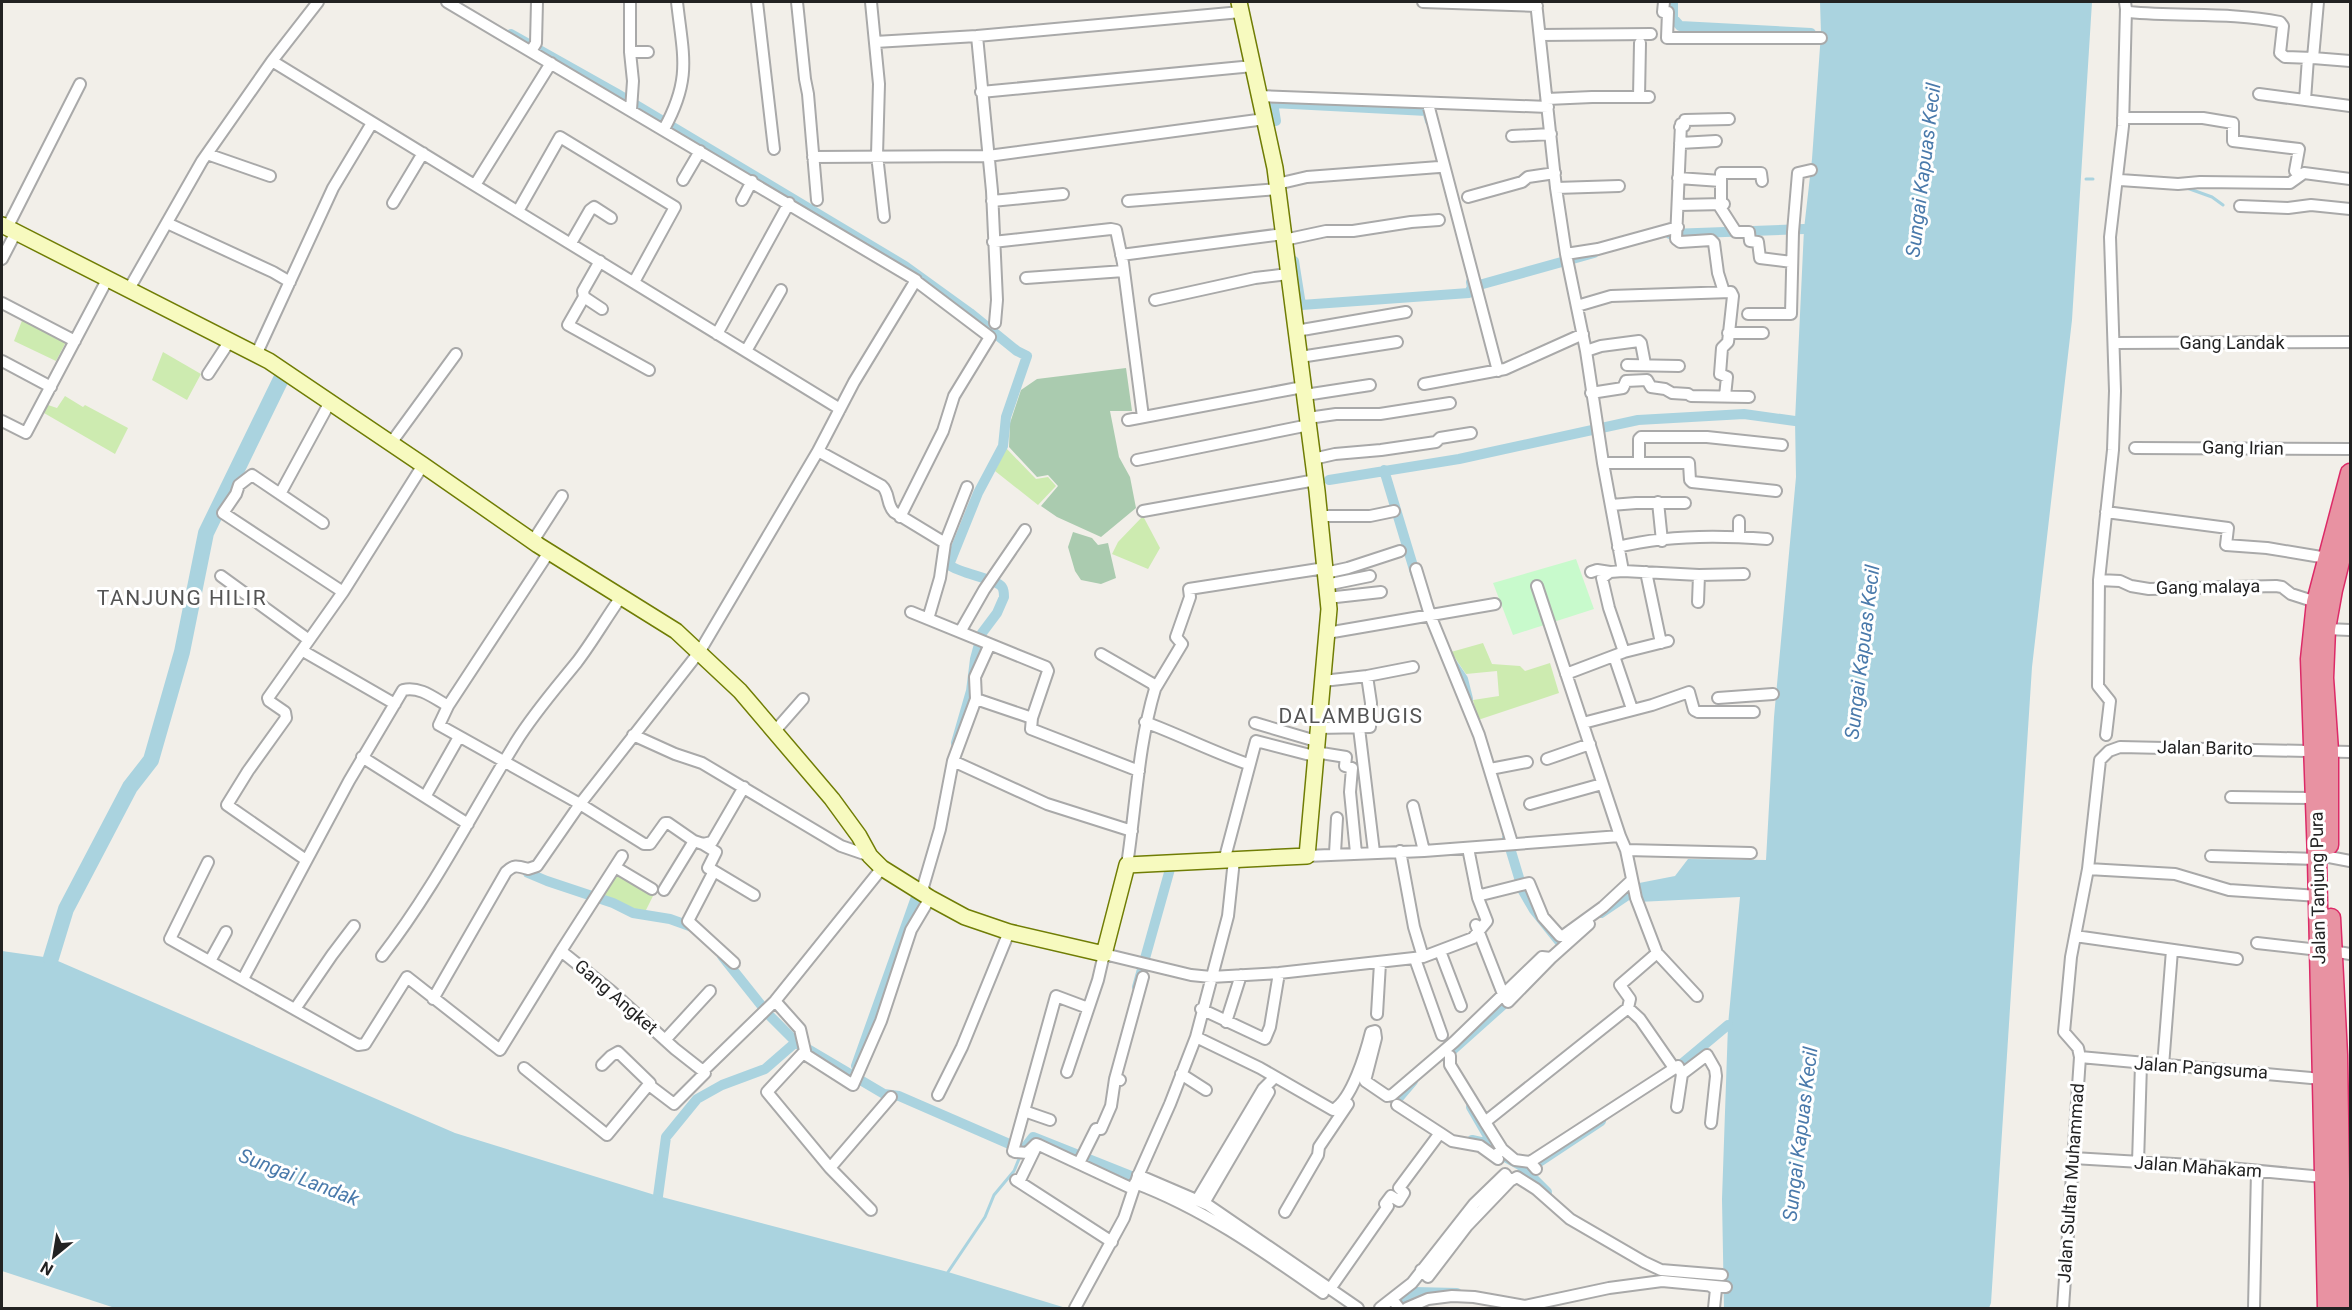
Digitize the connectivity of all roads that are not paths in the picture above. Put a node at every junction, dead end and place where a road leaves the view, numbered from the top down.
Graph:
1 (318, 2) edge
2 (447, 2) edge
3 (537, 2) edge
4 (630, 2) edge
5 (676, 2) edge
6 (757, 2) edge
7 (797, 2) edge
8 (871, 2) edge
9 (1423, 2) edge
10 (1664, 2) edge
11 (2318, 2) edge
12 (1536, 4) edge
13 (2126, 5) edge
14 (1240, 7) edge
15 (1651, 34) dead end
16 (1540, 35) junction
17 (977, 36) junction
18 (1821, 38) dead end
19 (875, 42) junction
20 (1640, 43) dead end
21 (531, 51) junction
22 (630, 52) junction
23 (648, 52) dead end
24 (2310, 58) junction
25 (272, 61) junction
26 (2350, 61) edge
27 (551, 63) junction
28 (1253, 66) junction
29 (80, 84) dead end
30 (981, 92) junction
31 (2259, 94) dead end
32 (1259, 96) junction
33 (2305, 100) junction
34 (1548, 103) junction
35 (1428, 104) junction
36 (2350, 106) edge
37 (631, 110) junction
38 (2123, 118) junction
39 (1729, 119) dead end
40 (1266, 122) junction
41 (372, 123) junction
42 (666, 126) junction
43 (1551, 134) junction
44 (1512, 136) dead end
45 (1716, 141) dead end
46 (1680, 142) junction
47 (774, 149) dead end
48 (700, 151) junction
49 (423, 153) junction
50 (207, 154) junction
51 (877, 155) junction
52 (988, 156) junction
53 (813, 157) junction
54 (1439, 167) dead end
55 (1811, 170) dead end
56 (1555, 173) junction
57 (270, 176) dead end
58 (2300, 176) junction
59 (1678, 178) junction
60 (2350, 179) edge
61 (683, 180) dead end
62 (2120, 180) dead end
63 (752, 181) junction
64 (1721, 181) junction
65 (1762, 181) dead end
66 (475, 185) junction
67 (1277, 186) junction
68 (1618, 186) dead end
69 (1556, 188) junction
70 (1064, 194) dead end
71 (1468, 196) dead end
72 (742, 200) dead end
73 (818, 200) dead end
74 (992, 201) junction
75 (1128, 201) dead end
76 (393, 203) dead end
77 (789, 203) junction
78 (1721, 204) junction
79 (1678, 205) junction
80 (2241, 206) dead end
81 (2350, 208) edge
82 (518, 210) junction
83 (884, 217) dead end
84 (611, 218) dead end
85 (1439, 220) dead end
86 (167, 223) junction
87 (8, 228) edge
88 (1677, 232) junction
89 (1284, 237) junction
90 (571, 243) junction
91 (993, 243) junction
92 (1121, 255) junction
93 (1566, 256) junction
94 (2, 259) edge
95 (600, 261) junction
96 (1792, 262) junction
97 (1124, 271) junction
98 (1288, 274) junction
99 (108, 278) junction
100 (1026, 278) dead end
101 (916, 281) junction
102 (290, 282) junction
103 (634, 282) junction
104 (129, 289) junction
105 (781, 290) dead end
106 (1724, 292) junction
107 (584, 297) junction
108 (1155, 300) dead end
109 (2, 303) edge
110 (1577, 306) junction
111 (602, 309) dead end
112 (1406, 312) dead end
113 (1748, 314) dead end
114 (995, 323) dead end
115 (1296, 330) junction
116 (1728, 333) junction
117 (1763, 333) dead end
118 (717, 334) junction
119 (1583, 334) junction
120 (75, 341) junction
121 (229, 342) junction
122 (1397, 342) dead end
123 (2350, 342) edge
124 (2114, 343) junction
125 (746, 351) junction
126 (1586, 351) junction
127 (456, 354) dead end
128 (256, 355) junction
129 (1300, 357) junction
130 (2, 361) edge
131 (1645, 364) junction
132 (1627, 365) dead end
133 (1678, 366) dead end
134 (650, 370) dead end
135 (1498, 371) junction
136 (208, 375) dead end
137 (1424, 384) dead end
138 (1370, 385) dead end
139 (51, 387) junction
140 (1304, 391) junction
141 (1591, 393) junction
142 (1725, 396) junction
143 (1749, 397) dead end
144 (330, 402) junction
145 (1450, 403) dead end
146 (840, 409) junction
147 (1143, 417) junction
148 (1128, 420) dead end
149 (2, 421) edge
150 (1308, 422) junction
151 (1471, 433) dead end
152 (391, 443) junction
153 (1782, 445) dead end
154 (2135, 448) dead end
155 (2350, 449) edge
156 (818, 451) junction
157 (1313, 459) junction
158 (1137, 460) dead end
159 (1603, 463) junction
160 (1639, 463) junction
161 (423, 465) junction
162 (2350, 473) edge
163 (1316, 480) junction
164 (967, 487) dead end
165 (1776, 491) dead end
166 (280, 494) junction
167 (562, 496) dead end
168 (1658, 502) junction
169 (1685, 503) dead end
170 (1611, 505) junction
171 (1143, 511) dead end
172 (1394, 511) dead end
173 (2106, 512) junction
174 (1320, 516) junction
175 (900, 517) junction
176 (2350, 518) edge
177 (1739, 521) dead end
178 (323, 523) dead end
179 (1025, 530) dead end
180 (1739, 537) junction
181 (1767, 539) dead end
182 (533, 541) junction
183 (1662, 541) junction
184 (945, 543) junction
185 (1618, 547) junction
186 (1400, 551) dead end
187 (549, 552) junction
188 (2327, 558) junction
189 (1416, 569) dead end
190 (1623, 571) junction
191 (1591, 572) dead end
192 (1610, 572) junction
193 (1646, 572) junction
194 (1744, 574) dead end
195 (1699, 575) junction
196 (221, 576) dead end
197 (1370, 576) dead end
198 (2099, 580) junction
199 (1326, 581) junction
200 (1538, 586) dead end
201 (343, 592) junction
202 (1381, 592) dead end
203 (621, 597) junction
204 (1698, 602) dead end
205 (2316, 602) junction
206 (1495, 604) dead end
207 (911, 612) dead end
208 (1430, 615) junction
209 (928, 619) junction
210 (2326, 629) junction
211 (2350, 630) edge
212 (960, 632) junction
213 (1327, 633) junction
214 (309, 640) junction
215 (987, 642) junction
216 (303, 651) junction
217 (700, 651) junction
218 (1101, 654) dead end
219 (1619, 654) junction
220 (1413, 668) dead end
221 (1566, 674) junction
222 (1367, 676) junction
223 (1323, 681) junction
224 (1155, 689) junction
225 (1773, 694) dead end
226 (1718, 698) dead end
227 (803, 699) dead end
228 (976, 699) junction
229 (395, 704) junction
230 (448, 706) junction
231 (1632, 709) junction
232 (1754, 712) dead end
233 (1032, 718) junction
234 (1145, 722) junction
235 (1255, 723) dead end
236 (1583, 723) junction
237 (1359, 728) junction
238 (774, 732) junction
239 (633, 735) junction
240 (2106, 735) dead end
241 (459, 737) junction
242 (1316, 744) junction
243 (1590, 744) junction
244 (2321, 750) junction
245 (2350, 752) edge
246 (362, 758) junction
247 (1547, 759) dead end
248 (953, 761) junction
249 (506, 762) junction
250 (1527, 762) dead end
251 (1248, 764) junction
252 (1490, 769) junction
253 (1139, 771) junction
254 (1602, 784) junction
255 (744, 787) junction
256 (425, 797) junction
257 (2231, 797) dead end
258 (2316, 798) junction
259 (580, 804) junction
260 (1530, 804) dead end
261 (1413, 806) dead end
262 (1337, 818) dead end
263 (468, 824) junction
264 (1132, 831) junction
265 (1620, 836) junction
266 (698, 843) junction
267 (1507, 844) junction
268 (1468, 848) junction
269 (1626, 850) junction
270 (1400, 851) junction
271 (1424, 851) junction
272 (1374, 852) junction
273 (1356, 853) junction
274 (1751, 853) dead end
275 (1335, 854) junction
276 (621, 856) dead end
277 (870, 856) junction
278 (1307, 856) junction
279 (2211, 856) dead end
280 (2323, 858) junction
281 (306, 860) junction
282 (1229, 860) junction
283 (2350, 861) edge
284 (208, 862) dead end
285 (1127, 865) junction
286 (615, 867) junction
287 (882, 868) junction
288 (2088, 869) junction
289 (714, 871) junction
290 (1632, 882) junction
291 (2322, 888) junction
292 (652, 889) dead end
293 (664, 890) dead end
294 (1477, 892) junction
295 (922, 894) junction
296 (754, 895) dead end
297 (1590, 916) junction
298 (354, 926) dead end
299 (1477, 928) junction
300 (226, 932) dead end
301 (1009, 932) junction
302 (2075, 936) junction
303 (2257, 943) dead end
304 (2172, 950) junction
305 (2326, 950) junction
306 (561, 951) junction
307 (1440, 951) junction
308 (1657, 953) junction
309 (1104, 954) junction
310 (2350, 954) edge
311 (382, 956) dead end
312 (1419, 958) junction
313 (2237, 959) dead end
314 (210, 961) junction
315 (734, 963) dead end
316 (1380, 963) junction
317 (1279, 973) junction
318 (1241, 975) junction
319 (1143, 977) dead end
320 (1211, 977) junction
321 (243, 979) junction
322 (710, 991) dead end
323 (1503, 994) junction
324 (1697, 996) dead end
325 (433, 999) junction
326 (769, 1006) junction
327 (1461, 1006) dead end
328 (1088, 1008) junction
329 (1628, 1008) junction
330 (295, 1009) junction
331 (1201, 1010) junction
332 (1377, 1014) dead end
333 (1226, 1022) junction
334 (1442, 1035) dead end
335 (1196, 1037) junction
336 (665, 1040) junction
337 (803, 1047) junction
338 (2344, 1055) edge
339 (1450, 1056) dead end
340 (2080, 1057) junction
341 (2141, 1064) junction
342 (602, 1065) dead end
343 (2163, 1066) junction
344 (524, 1068) dead end
345 (1679, 1069) junction
346 (704, 1071) junction
347 (1067, 1072) dead end
348 (1182, 1074) junction
349 (1275, 1077) junction
350 (2322, 1078) junction
351 (649, 1085) junction
352 (1206, 1090) dead end
353 (1349, 1093) junction
354 (938, 1095) dead end
355 (891, 1097) dead end
356 (1397, 1105) dead end
357 (1677, 1107) dead end
358 (1024, 1111) junction
359 (1050, 1120) dead end
360 (2344, 1120) edge
361 (1485, 1122) junction
362 (1711, 1124) dead end
363 (1440, 1133) junction
364 (1039, 1142) junction
365 (1498, 1155) junction
366 (2073, 1158) junction
367 (1079, 1163) junction
368 (2138, 1163) junction
369 (830, 1168) junction
370 (2257, 1171) junction
371 (2323, 1177) junction
372 (1136, 1181) junction
373 (1159, 1188) junction
374 (2345, 1191) edge
375 (1199, 1201) junction
376 (871, 1210) dead end
377 (1285, 1212) dead end
378 (1250, 1239) junction
379 (1112, 1242) junction
380 (1298, 1271) junction
381 (1722, 1275) dead end
382 (1710, 1286) junction
383 (1726, 1287) dead end
384 (1330, 1289) junction
385 (1392, 1299) junction
386 (2338, 1307) edge
387 (1075, 1308) edge
388 (1346, 1308) edge
389 (1358, 1308) edge
390 (1380, 1308) edge
391 (1399, 1308) edge
392 (1407, 1308) edge
393 (1714, 1308) edge
394 (2063, 1308) edge
395 (2254, 1308) edge

1 - 25 street
2 - 21 street
3 - 21 street
4 - 22 street
5 - 42 street
6 - 47 street
7 - 53 street
8 - 19 street
9 - 12 street
10 - 18 street
11 - 24 street
12 - 16 street
13 - 24 street
13 - 38 street
14 - 17 street
14 - 28 street
15 - 16 street
16 - 34 street
17 - 19 street
17 - 30 street
19 - 51 street
20 - 34 street
21 - 27 street
22 - 23 street
22 - 37 street
24 - 26 street
24 - 33 street
25 - 41 street
25 - 50 street
27 - 37 street
27 - 66 street
28 - 30 street
28 - 32 street
29 - 87 street
30 - 52 street
31 - 33 street
32 - 35 street
32 - 40 street
33 - 36 street
34 - 35 street
34 - 43 street
35 - 135 street
37 - 42 street
38 - 58 street
38 - 124 street
39 - 46 street
40 - 52 street
40 - 67 street
41 - 49 street
41 - 102 street
42 - 48 street
43 - 44 street
43 - 56 street
45 - 46 street
46 - 59 street
48 - 61 street
48 - 63 street
49 - 66 street
49 - 76 street
50 - 57 street
50 - 86 street
51 - 52 street
51 - 53 street
51 - 83 street
52 - 74 street
53 - 73 street
54 - 67 street
55 - 96 street
56 - 69 street
56 - 71 street
58 - 60 street
58 - 62 street
59 - 64 street
59 - 79 street
63 - 72 street
63 - 77 street
64 - 65 street
64 - 78 street
66 - 82 street
67 - 75 street
67 - 89 street
68 - 69 street
69 - 93 street
70 - 74 street
74 - 91 street
77 - 101 street
77 - 118 street
78 - 79 street
78 - 96 street
79 - 88 street
80 - 81 street
82 - 90 street
82 - 103 street
84 - 90 street
85 - 89 street
86 - 102 street
86 - 104 street
87 - 94 street
87 - 99 street
88 - 93 street
88 - 106 street
89 - 92 street
89 - 98 street
90 - 95 street
91 - 92 street
91 - 114 street
92 - 97 street
93 - 110 street
95 - 103 street
95 - 107 street
96 - 113 street
97 - 100 street
97 - 147 street
98 - 108 street
98 - 115 street
99 - 104 street
99 - 120 street
101 - 146 street
101 - 175 street
102 - 128 street
103 - 118 street
104 - 121 street
105 - 125 street
106 - 110 street
106 - 116 street
107 - 111 street
107 - 134 street
109 - 120 street
110 - 119 street
112 - 115 street
115 - 129 street
116 - 117 street
116 - 142 street
118 - 125 street
119 - 126 street
119 - 135 street
120 - 139 street
121 - 128 street
121 - 136 street
122 - 129 street
123 - 124 street, Gang Landak
124 - 173 street
125 - 146 street
126 - 131 street
126 - 141 street
127 - 152 street
128 - 144 street
129 - 140 street
130 - 139 street
131 - 132 street
131 - 133 street
135 - 137 street
138 - 140 street
139 - 149 street
140 - 147 street
140 - 150 street
141 - 142 street
141 - 159 street
142 - 143 street
144 - 152 street
144 - 166 street
145 - 150 street
146 - 156 street
147 - 148 street
150 - 157 street
150 - 158 street
151 - 157 street
152 - 161 street
153 - 160 street
154 - 155 street, Gang Irian
156 - 175 street
156 - 217 street
157 - 163 street
159 - 160 street
159 - 170 street
160 - 165 street
161 - 182 street
161 - 201 street
162 - 188 highway, Jalan Tanjung Pura
163 - 171 street
163 - 174 street
164 - 184 street
166 - 178 street
166 - 201 street
167 - 182 street
168 - 169 street
168 - 170 street
168 - 183 street
170 - 185 street
172 - 174 street
173 - 188 street
173 - 198 street
174 - 199 street
175 - 184 street
176 - 210 highway, Jalan Tanjung Pura
177 - 180 street
179 - 212 street
180 - 181 street
180 - 183 street
182 - 187 street
183 - 185 street
184 - 209 street
185 - 190 street
186 - 199 street
187 - 203 street
187 - 230 street
188 - 205 highway, Jalan Tanjung Pura
189 - 208 street
190 - 192 street
190 - 193 street
191 - 192 street
192 - 219 street
193 - 195 street
193 - 219 street
194 - 195 street
195 - 204 street
196 - 214 street
197 - 199 street
198 - 205 street, Gang malaya
198 - 240 street
199 - 202 street
199 - 213 street
199 - 224 street
200 - 221 street
201 - 214 street
203 - 217 street
203 - 249 street
205 - 244 highway, Jalan Tanjung Pura
206 - 208 street
207 - 209 street
208 - 213 street
208 - 252 street
209 - 212 street
210 - 211 street
210 - 244 highway, Jalan Tanjung Pura
212 - 215 street
213 - 223 street
214 - 216 street
215 - 228 street
215 - 233 street
216 - 229 street
216 - 281 street
217 - 238 street
217 - 239 street
218 - 224 street
219 - 221 street
219 - 231 street
220 - 222 street
221 - 236 street
222 - 223 street
222 - 237 street
223 - 242 street
224 - 234 street
225 - 226 street
227 - 238 street
228 - 233 street
228 - 248 street
229 - 230 street
229 - 246 street
230 - 241 street
231 - 232 street
231 - 236 street
233 - 253 street
234 - 251 street
234 - 253 street
235 - 242 street
236 - 243 street
237 - 242 street
237 - 272 street
238 - 277 street
239 - 255 street
239 - 259 street
241 - 249 street
241 - 256 street
242 - 251 street
242 - 273 street
242 - 278 street
243 - 247 street
243 - 254 street
244 - 245 street, Jalan Barito
244 - 258 highway, Jalan Tanjung Pura
244 - 280 highway, Jalan Tanjung Pura
244 - 288 street, Jalan Barito
246 - 256 street
246 - 281 street
248 - 264 street
248 - 295 street
249 - 259 street
249 - 263 street
250 - 252 street
251 - 282 street
252 - 267 street
253 - 264 street
254 - 260 street
254 - 265 street
255 - 266 street
255 - 277 street
256 - 263 street
257 - 258 street
258 - 280 highway, Jalan Tanjung Pura
259 - 266 street
259 - 325 street
261 - 271 street
262 - 275 street
263 - 311 street
264 - 285 street
265 - 267 street
265 - 269 street
266 - 289 street
266 - 293 street
267 - 268 street
268 - 271 street
268 - 294 street
269 - 274 street
269 - 290 street
270 - 271 street
270 - 272 street
270 - 312 street
272 - 273 street
273 - 275 street
275 - 278 street
276 - 286 street
277 - 287 street
278 - 282 street
279 - 280 street
280 - 283 street
280 - 291 highway, Jalan Tanjung Pura
281 - 321 street
282 - 285 street
282 - 320 street
284 - 314 street, Gang Angket
285 - 309 street
286 - 292 street
286 - 306 street
287 - 295 street
287 - 326 street
288 - 291 street
288 - 302 street
289 - 296 street
289 - 315 street
290 - 297 street
290 - 308 street
291 - 305 highway, Jalan Tanjung Pura
294 - 297 street
294 - 299 street
295 - 301 street
295 - 337 street
297 - 323 street
298 - 330 street
299 - 307 street
299 - 323 street
300 - 314 street
301 - 309 street
301 - 354 street
302 - 304 street
302 - 340 street
303 - 305 street
304 - 313 street
304 - 343 street
305 - 310 street
305 - 338 highway, Jalan Tanjung Pura
305 - 350 highway, Jalan Tanjung Pura
306 - 325 street, Gang Angket
306 - 336 street, Gang Angket
307 - 312 street
307 - 327 street
308 - 324 street
308 - 329 street
309 - 320 street
309 - 328 street
312 - 316 street
312 - 334 street
314 - 321 street, Gang Angket
316 - 317 street
316 - 332 street
317 - 318 street
317 - 333 street
318 - 320 street
318 - 333 street
319 - 367 street
320 - 331 street
321 - 330 street, Gang Angket
322 - 336 street
323 - 353 street
325 - 330 street, Gang Angket
326 - 337 street
326 - 346 street
328 - 347 street
328 - 358 street
329 - 345 street
329 - 361 street
331 - 333 street
331 - 335 street
335 - 348 street
335 - 349 street
336 - 346 street, Gang Angket
337 - 369 street
338 - 360 highway, Jalan Tanjung Pura
339 - 361 street
340 - 341 street, Jalan Pangsuma
340 - 366 street, Jalan Sultan Muhammad
341 - 343 street, Jalan Pangsuma
341 - 368 street
342 - 351 street
343 - 350 street, Jalan Pangsuma
344 - 351 street
345 - 357 street
345 - 362 street
345 - 365 street
346 - 351 street
348 - 352 street
348 - 372 street
349 - 353 street
349 - 375 street
350 - 371 highway, Jalan Tanjung Pura
353 - 377 street
355 - 369 street
356 - 363 street
358 - 359 street
358 - 364 street
360 - 374 highway, Jalan Tanjung Pura
361 - 365 street
363 - 365 street
363 - 384 street
364 - 367 street
364 - 379 street
366 - 368 street, Jalan Mahakam
366 - 394 street, Jalan Sultan Muhammad
367 - 372 street
368 - 370 street, Jalan Mahakam
369 - 376 street
370 - 371 street, Jalan Mahakam
370 - 395 street
371 - 386 highway, Jalan Tanjung Pura
372 - 373 street
372 - 379 street
373 - 375 street
373 - 378 street
374 - 386 highway, Jalan Tanjung Pura
375 - 378 street
378 - 380 street
379 - 387 street
380 - 384 street
380 - 388 street
381 - 385 street
382 - 383 street
382 - 392 street
382 - 393 street
384 - 389 street
385 - 390 street
385 - 391 street

